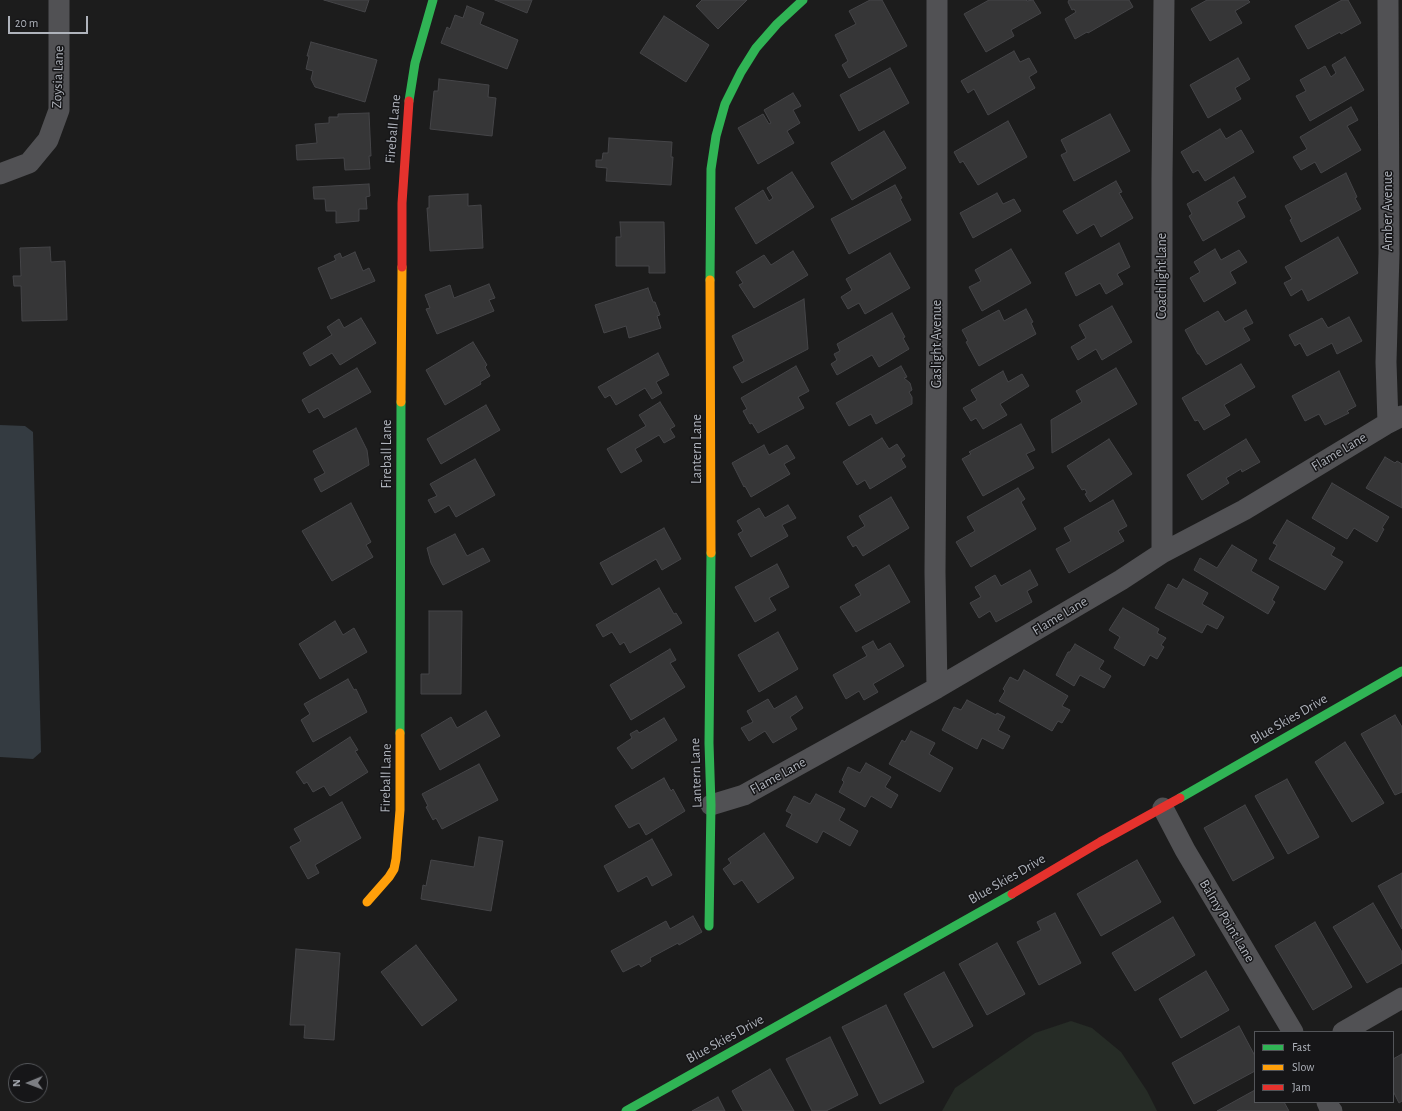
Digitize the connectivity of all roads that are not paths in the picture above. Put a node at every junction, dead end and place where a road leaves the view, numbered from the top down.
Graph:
1 (59, 0) edge
2 (433, 0) edge
3 (803, 0) edge
4 (937, 0) edge
5 (1164, 0) edge
6 (1388, 0) edge
7 (0, 174) edge
8 (1395, 419) edge
9 (1162, 553) junction
10 (1402, 671) edge
11 (937, 688) junction
12 (711, 805) junction
13 (1163, 808) junction
14 (367, 902) dead end
15 (709, 926) dead end
16 (1402, 998) edge
17 (1292, 1031) edge
18 (1345, 1031) edge
19 (626, 1111) edge

1 - 7 street, Zoysia Lane
2 - 14 street, Fireball Lane
3 - 12 street, Lantern Lane
4 - 11 street, Gaslight Avenue
5 - 9 street, Coachlight Lane
6 - 8 street, Amber Avenue
8 - 9 street, Flame Lane
9 - 11 street, Flame Lane
10 - 13 street, Blue Skies Drive
11 - 12 street, Flame Lane
12 - 15 street, Lantern Lane
13 - 17 street, Balmy Point Lane
13 - 19 street, Blue Skies Drive
16 - 18 street

